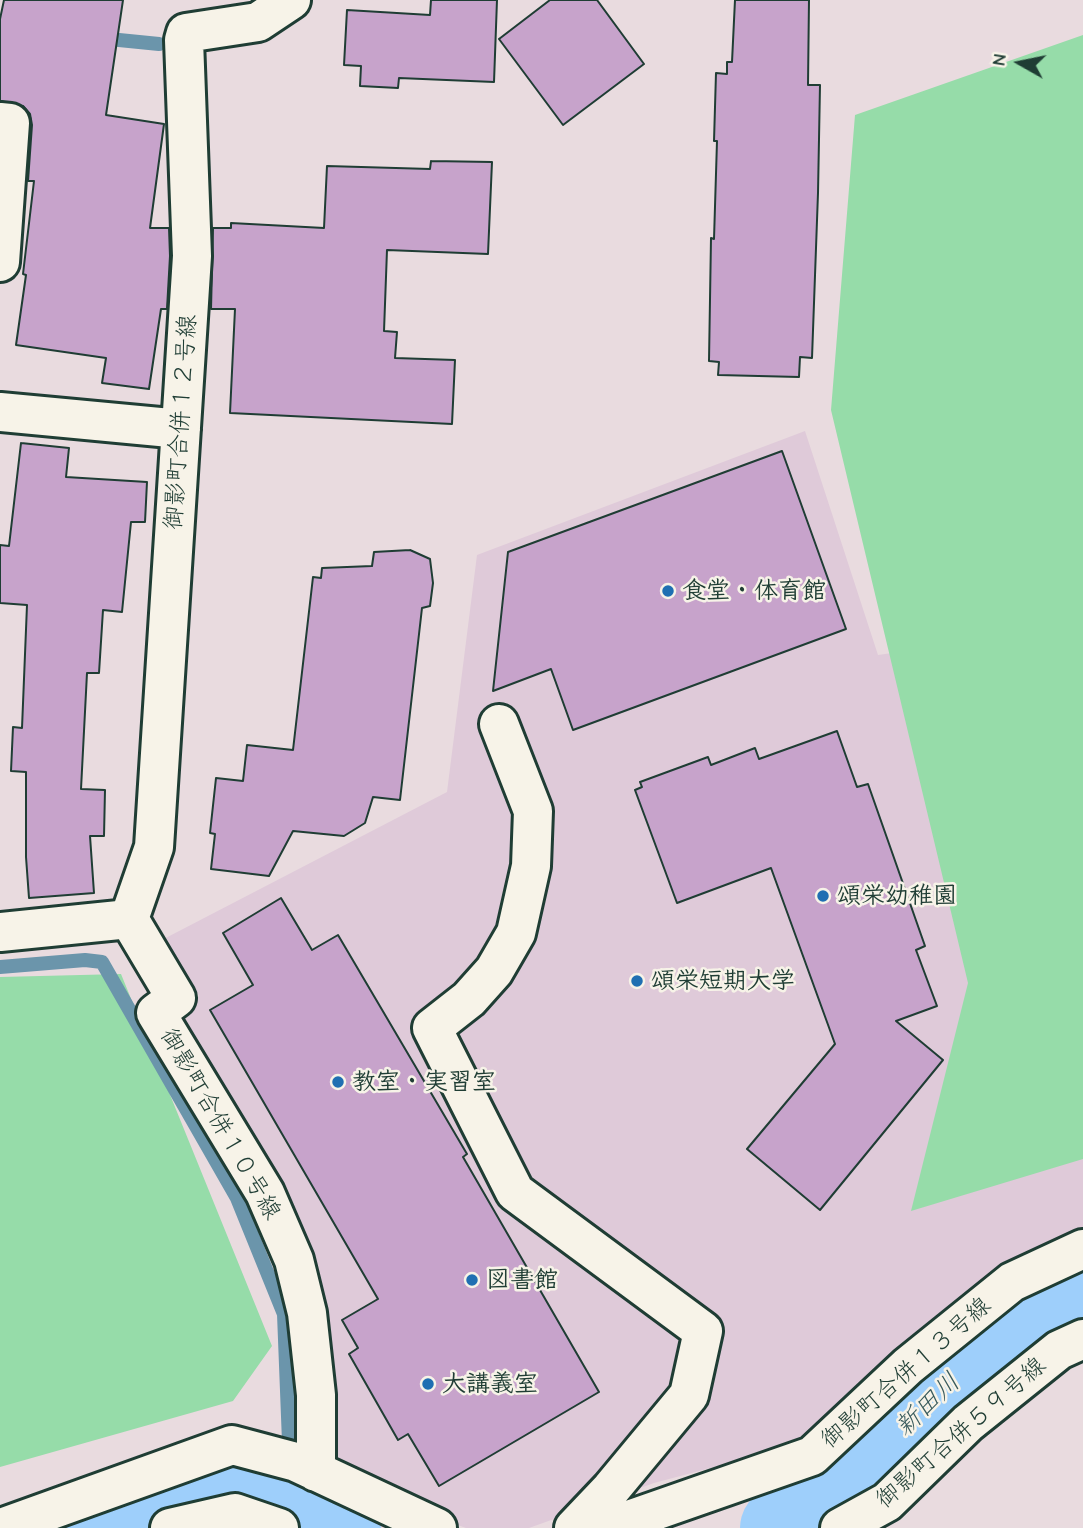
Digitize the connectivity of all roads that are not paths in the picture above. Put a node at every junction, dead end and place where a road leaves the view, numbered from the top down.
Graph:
1 (291, 0) edge
2 (189, 16) edge
3 (0, 122) edge
4 (0, 262) edge
5 (0, 412) edge
6 (181, 429) junction
7 (499, 724) dead end
8 (129, 919) junction
9 (0, 932) edge
10 (1083, 1250) edge
11 (1083, 1339) edge
12 (316, 1472) junction
13 (1, 1528) edge
14 (170, 1528) edge
15 (279, 1528) edge
16 (437, 1528) edge
17 (574, 1528) edge
18 (606, 1528) edge
19 (840, 1528) edge

1 - 2 street, 御影町合併１２号線
2 - 6 street, 御影町合併１２号線
3 - 4 street
5 - 6 street
6 - 8 street, 御影町合併１２号線
7 - 17 street
8 - 9 street
8 - 12 street, 御影町合併１０号線
10 - 18 street, 御影町合併１３号線
11 - 19 street, 御影町合併５９号線
12 - 13 street
12 - 16 street
14 - 15 street

